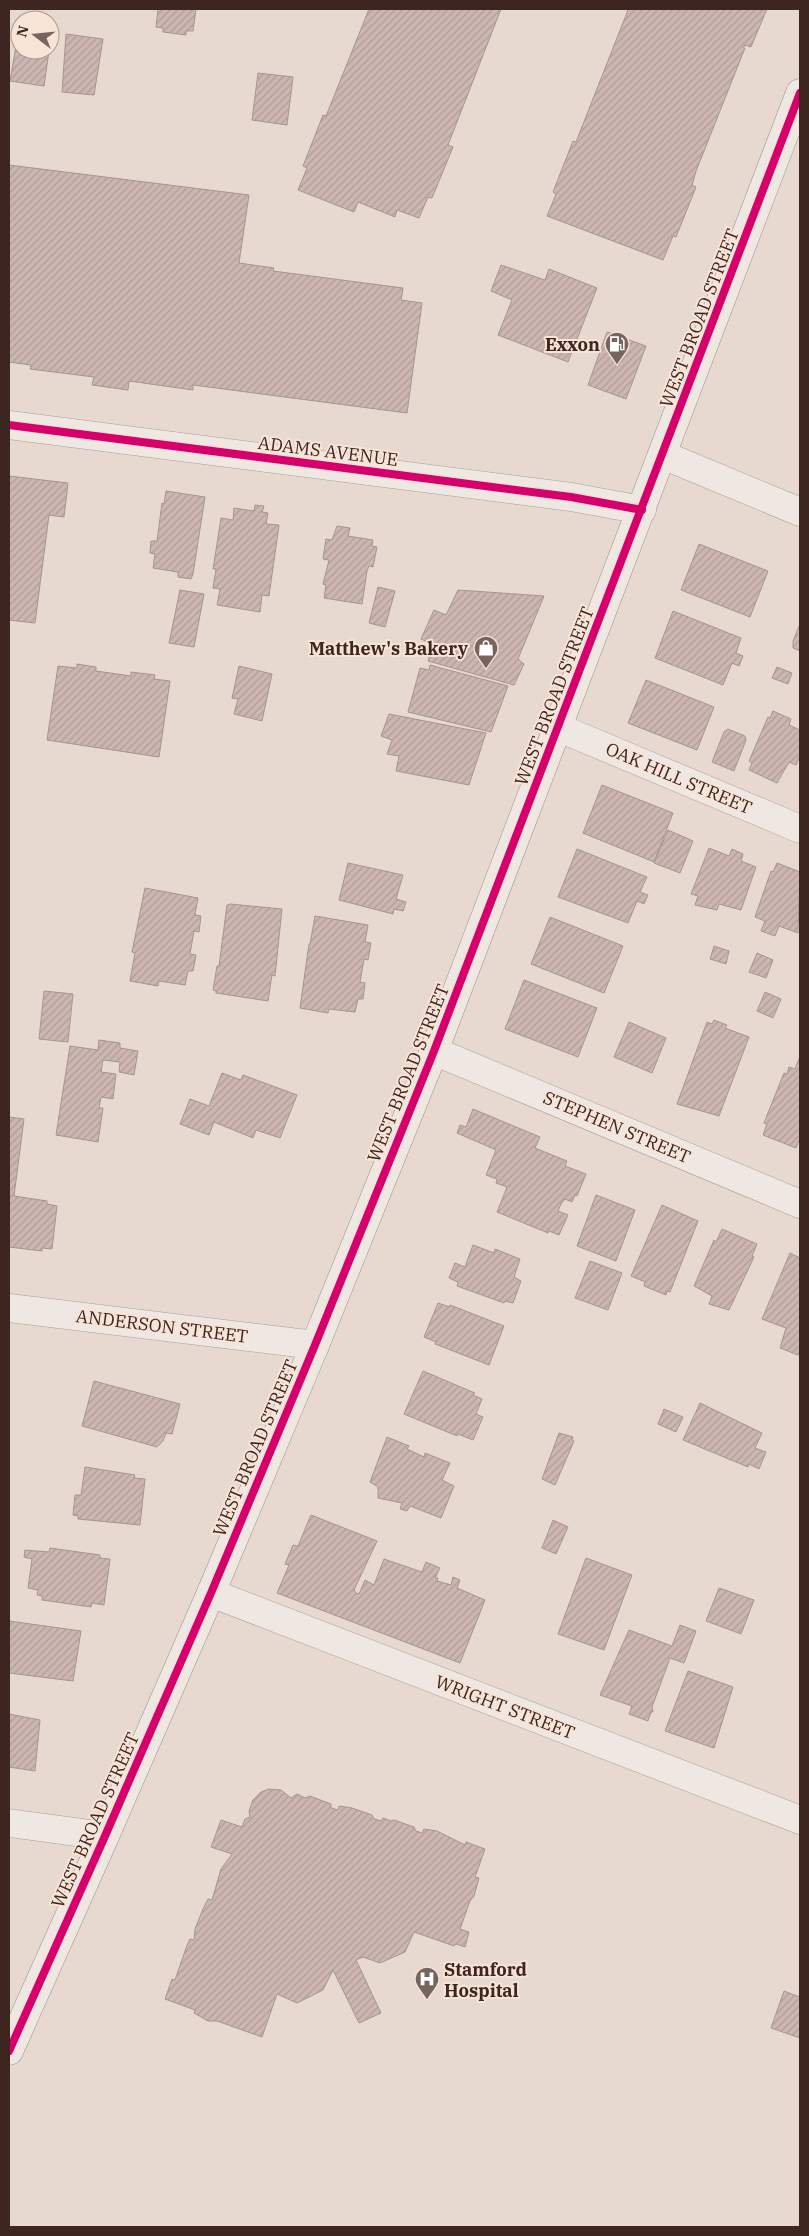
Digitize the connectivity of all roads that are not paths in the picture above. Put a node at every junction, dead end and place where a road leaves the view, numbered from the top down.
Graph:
1 (800, 93) edge
2 (9, 425) edge
3 (663, 455) junction
4 (642, 510) junction
5 (800, 512) edge
6 (557, 727) junction
7 (800, 829) edge
8 (434, 1051) junction
9 (800, 1204) edge
10 (9, 1308) edge
11 (315, 1346) junction
12 (210, 1592) junction
13 (800, 1820) edge
14 (9, 1823) edge
15 (105, 1836) junction
16 (9, 2051) edge

1 - 3 street, WEST BROAD STREET
2 - 4 street, ADAMS AVENUE
3 - 4 street, WEST BROAD STREET
3 - 5 street
4 - 6 street, WEST BROAD STREET
6 - 7 street, OAK HILL STREET
6 - 8 street, WEST BROAD STREET
8 - 9 street, STEPHEN STREET
8 - 11 street, WEST BROAD STREET
10 - 11 street, ANDERSON STREET
11 - 12 street, WEST BROAD STREET
12 - 13 street, WRIGHT STREET
12 - 15 street, WEST BROAD STREET
14 - 15 street
15 - 16 street, WEST BROAD STREET

